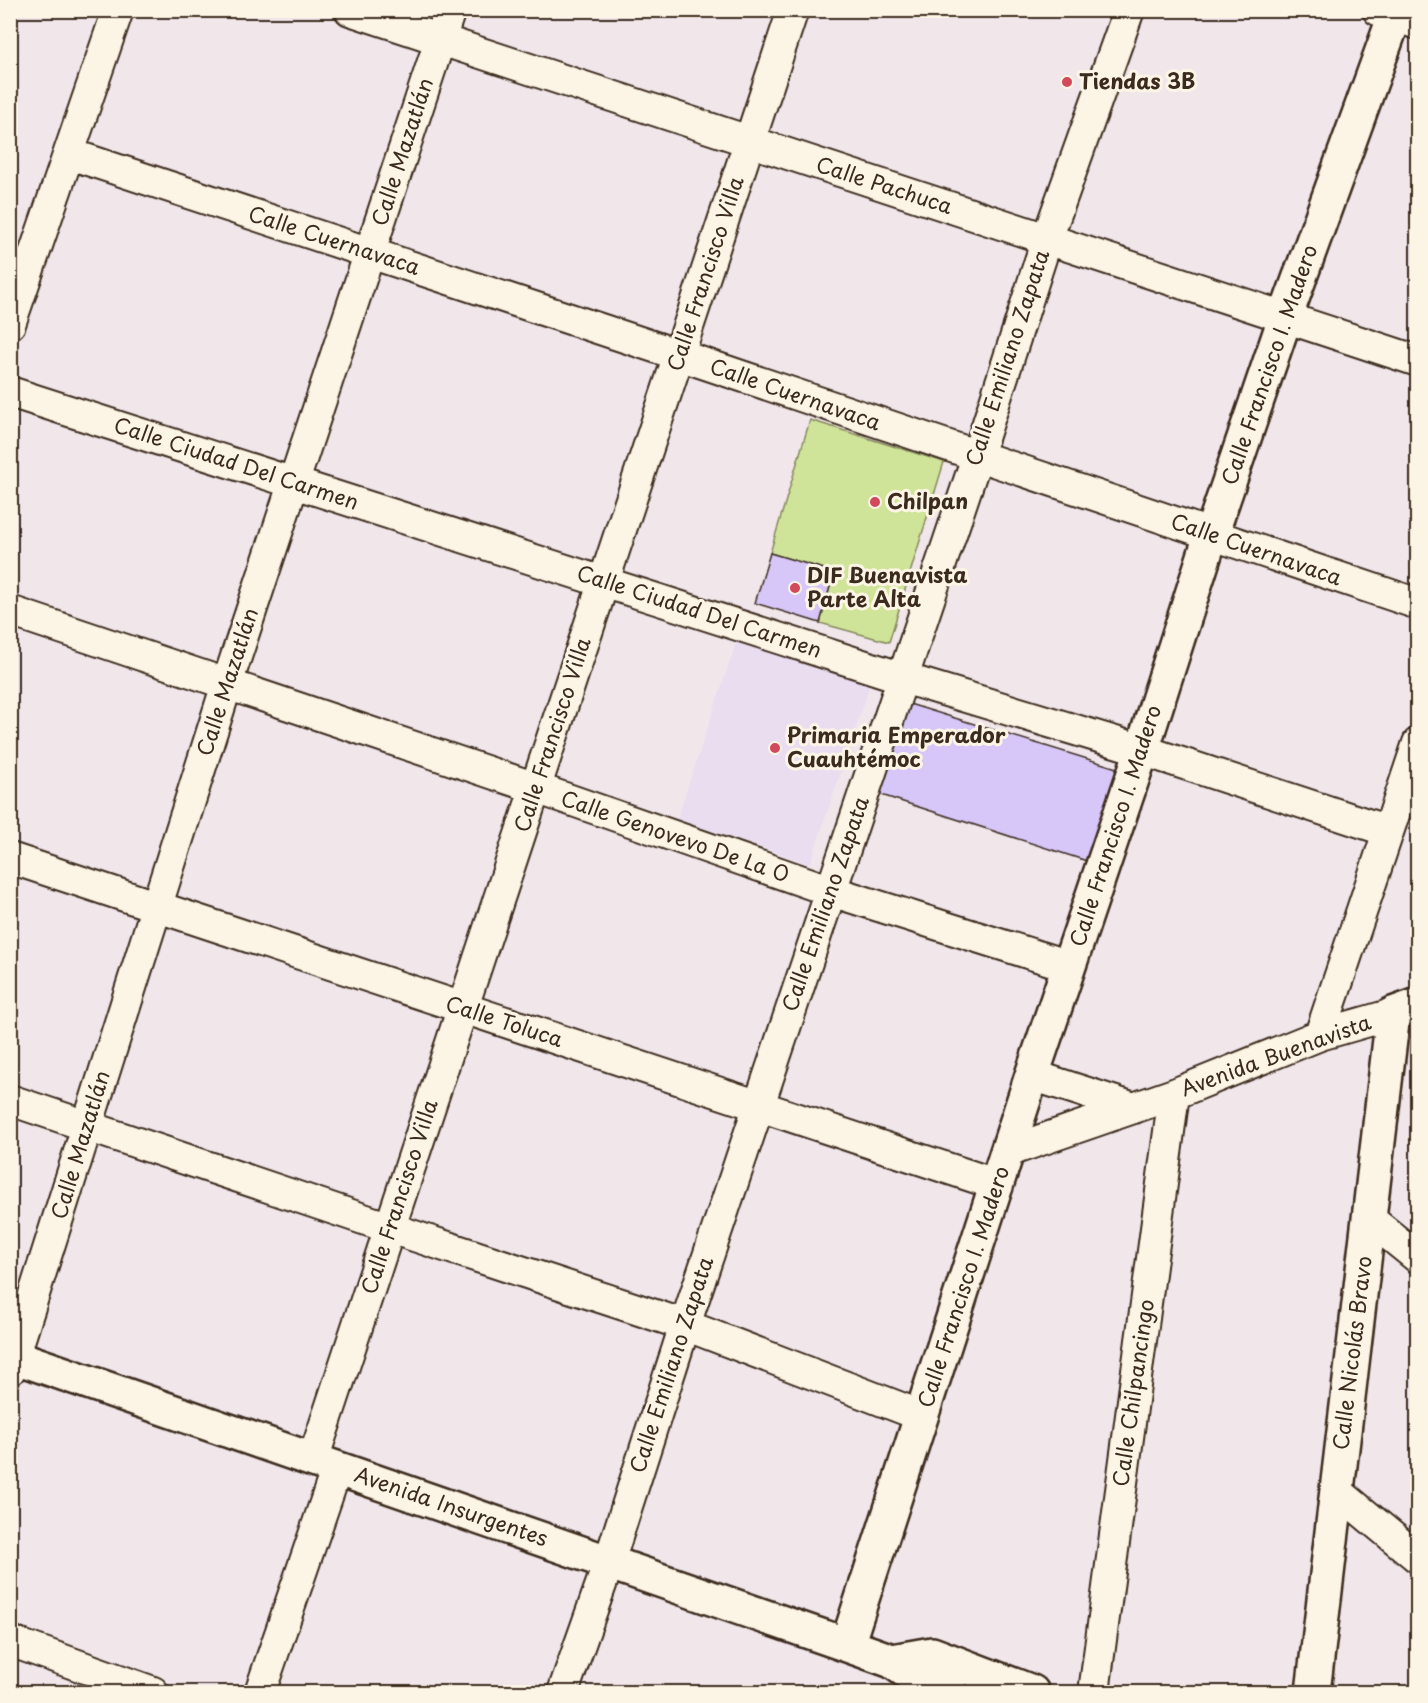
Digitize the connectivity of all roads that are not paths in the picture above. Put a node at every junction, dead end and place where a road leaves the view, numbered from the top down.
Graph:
1 (118, 10) edge
2 (350, 10) edge
3 (450, 10) edge
4 (794, 10) edge
5 (1129, 10) edge
6 (1397, 15) edge
7 (440, 40) junction
8 (750, 142) junction
9 (70, 154) junction
10 (1047, 239) junction
11 (371, 253) junction
12 (1285, 318) junction
13 (10, 324) edge
14 (679, 355) junction
15 (1418, 361) edge
16 (10, 392) edge
17 (977, 457) junction
18 (293, 483) junction
19 (1211, 535) junction
20 (604, 581) junction
21 (1418, 604) edge
22 (10, 610) edge
23 (903, 678) junction
24 (226, 684) junction
25 (1418, 743) edge
26 (1142, 750) junction
27 (536, 788) junction
28 (1388, 831) junction
29 (10, 858) edge
30 (831, 891) junction
31 (155, 906) junction
32 (1069, 966) junction
33 (463, 1008) junction
34 (1405, 1010) edge
35 (1320, 1035) junction
36 (1032, 1075) junction
37 (1174, 1094) junction
38 (10, 1100) edge
39 (758, 1105) junction
40 (1134, 1108) junction
41 (87, 1126) junction
42 (1009, 1150) junction
43 (998, 1185) junction
44 (1371, 1220) junction
45 (390, 1228) junction
46 (1418, 1258) edge
47 (685, 1325) junction
48 (12, 1360) edge
49 (922, 1416) junction
50 (325, 1464) junction
51 (1336, 1490) junction
52 (1418, 1558) edge
53 (609, 1562) junction
54 (10, 1641) edge
55 (847, 1645) junction
56 (931, 1680) edge
57 (153, 1692) edge
58 (260, 1692) edge
59 (563, 1692) edge
60 (1032, 1692) edge
61 (1094, 1692) edge
62 (1313, 1692) edge

1 - 9 street
2 - 7 street, Calle Pachuca
3 - 7 street, Calle Mazatlán
4 - 8 street, Calle Francisco Villa
5 - 10 street, Calle Emiliano Zapata
6 - 12 main road, Calle Francisco I. Madero
7 - 8 street, Calle Pachuca
7 - 11 street, Calle Mazatlán
8 - 10 street, Calle Pachuca
8 - 14 street, Calle Francisco Villa
9 - 11 street, Calle Cuernavaca
9 - 13 street
10 - 12 street, Calle Pachuca
10 - 17 street, Calle Emiliano Zapata
11 - 14 street, Calle Cuernavaca
11 - 18 street, Calle Mazatlán
12 - 15 street, Calle Pachuca
12 - 19 main road, Calle Francisco I. Madero
14 - 17 street, Calle Cuernavaca
14 - 20 street, Calle Francisco Villa
16 - 18 street, Calle Ciudad Del Carmen
17 - 19 street, Calle Cuernavaca
17 - 23 street, Calle Emiliano Zapata
18 - 20 street, Calle Ciudad Del Carmen
18 - 24 street, Calle Mazatlán
19 - 21 street, Calle Cuernavaca
19 - 26 main road, Calle Francisco I. Madero
20 - 23 street, Calle Ciudad Del Carmen
20 - 27 street, Calle Francisco Villa
22 - 24 street, Calle Genovevo De La O
23 - 26 street, Calle Ciudad Del Carmen
23 - 30 street, Calle Emiliano Zapata
24 - 27 street, Calle Genovevo De La O
24 - 31 street, Calle Mazatlán
25 - 28 street
26 - 28 street, Calle Ciudad Del Carmen
26 - 32 main road, Calle Francisco I. Madero
27 - 30 street, Calle Genovevo De La O
27 - 33 street, Calle Francisco Villa
28 - 35 street
29 - 31 street, Calle Toluca
30 - 32 street, Calle Genovevo De La O
30 - 39 street, Calle Emiliano Zapata
31 - 33 street, Calle Toluca
31 - 41 street, Calle Mazatlán
32 - 36 main road, Calle Francisco I. Madero
33 - 39 street, Calle Toluca
33 - 45 street, Calle Francisco Villa
34 - 35 street, Avenida Buenavista
34 - 44 main road, Calle Nicolás Bravo
35 - 37 street, Avenida Buenavista
36 - 40 street
36 - 42 main road, Calle Francisco I. Madero
37 - 40 street, Avenida Buenavista
37 - 61 street, Calle Chilpancingo
38 - 41 street
39 - 43 street, Calle Toluca
39 - 47 street, Calle Emiliano Zapata
40 - 42 street, Avenida Buenavista
41 - 45 street
41 - 48 street, Calle Mazatlán
42 - 43 main road, Calle Francisco I. Madero
43 - 49 main road, Calle Francisco I. Madero
44 - 46 street
44 - 51 main road, Calle Nicolás Bravo
45 - 47 street
45 - 50 street, Calle Francisco Villa
47 - 49 street
47 - 53 street, Calle Emiliano Zapata
48 - 50 main road, Avenida Insurgentes
49 - 55 main road, Calle Francisco I. Madero
50 - 53 main road, Avenida Insurgentes
50 - 58 street, Calle Francisco Villa
51 - 52 street
51 - 62 main road, Calle Nicolás Bravo
53 - 55 main road, Avenida Insurgentes
53 - 59 street
54 - 57 street
55 - 56 main road, Avenida Insurgentes
56 - 60 main road, Avenida Insurgentes

